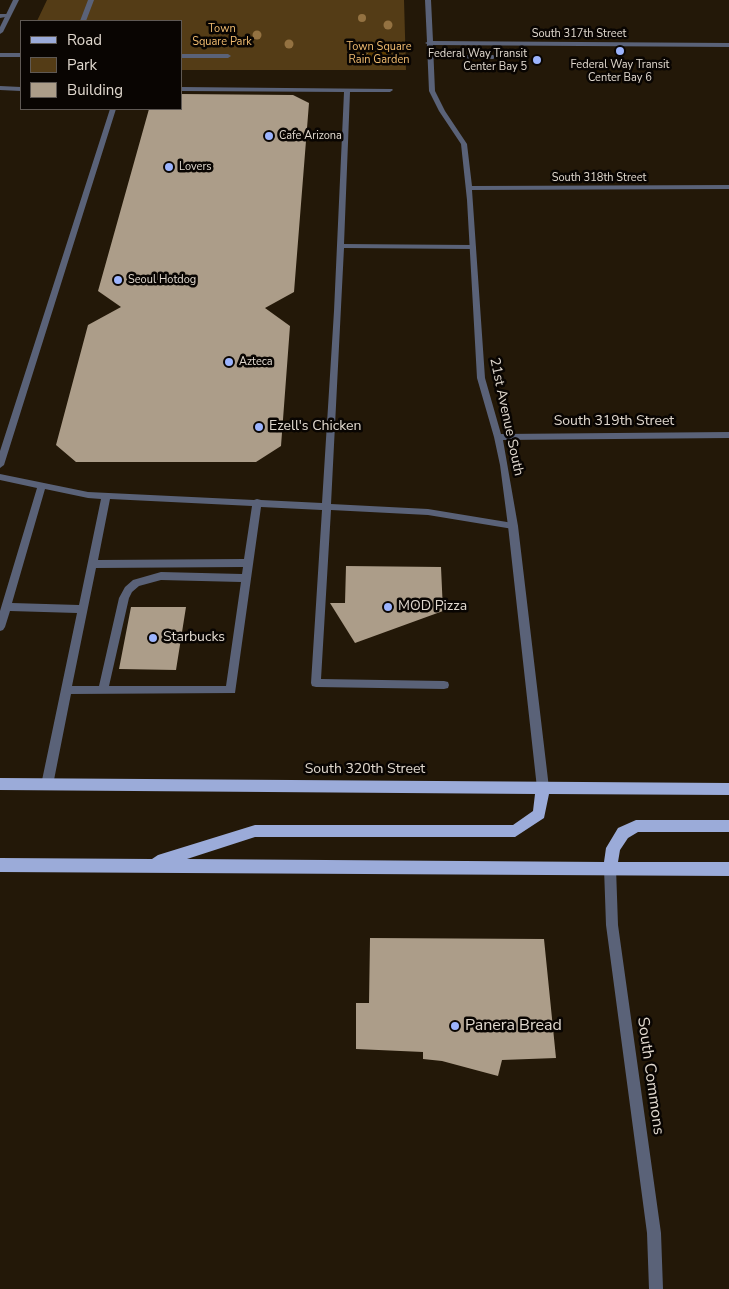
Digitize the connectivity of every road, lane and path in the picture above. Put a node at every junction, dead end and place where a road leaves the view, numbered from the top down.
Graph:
1 (16, 0) edge
2 (91, 0) edge
3 (428, 0) edge
4 (0, 16) edge
5 (8, 16) junction
6 (83, 20) edge
7 (0, 32) edge
8 (428, 43) junction
9 (729, 45) edge
10 (0, 55) edge
11 (20, 55) edge
12 (182, 56) edge
13 (228, 56) dead end
14 (429, 57) junction
15 (493, 57) dead end
16 (0, 88) edge
17 (20, 89) edge
18 (182, 89) edge
19 (347, 90) junction
20 (390, 90) dead end
21 (113, 110) edge
22 (729, 187) edge
23 (468, 188) junction
24 (340, 246) junction
25 (472, 247) junction
26 (729, 435) edge
27 (498, 437) junction
28 (0, 465) edge
29 (0, 477) edge
30 (42, 486) junction
31 (106, 496) junction
32 (257, 502) junction
33 (327, 506) junction
34 (513, 526) junction
35 (249, 563) junction
36 (92, 564) junction
37 (246, 578) junction
38 (6, 607) junction
39 (82, 609) junction
40 (0, 628) edge
41 (444, 685) dead end
42 (66, 690) junction
43 (103, 690) junction
44 (0, 784) edge
45 (47, 785) junction
46 (543, 788) junction
47 (729, 789) edge
48 (729, 826) edge
49 (0, 865) edge
50 (146, 866) junction
51 (610, 868) junction
52 (729, 869) edge
53 (656, 1289) edge

1 - 5 street
2 - 6 street
3 - 8 street, 21st Avenue South
4 - 5 street
5 - 7 street
8 - 9 street, South 317th Street
8 - 14 street, 21st Avenue South
10 - 11 street
12 - 13 street
14 - 15 street
14 - 23 street, 21st Avenue South
16 - 17 street
18 - 19 street
19 - 20 street
19 - 24 street
21 - 28 street
22 - 23 street, South 318th Street
23 - 25 street, 21st Avenue South
24 - 25 street
24 - 33 street
25 - 27 street, 21st Avenue South
26 - 27 street, South 319th Street
27 - 34 street, 21st Avenue South
29 - 30 street
30 - 31 street
30 - 38 street
31 - 32 street
31 - 36 street
32 - 33 street
32 - 35 street
33 - 34 street
33 - 41 street
34 - 46 street, 21st Avenue South
35 - 36 street
35 - 37 street
36 - 39 street
37 - 43 street
37 - 43 street
38 - 39 street
38 - 40 street
39 - 42 street
42 - 43 street
42 - 45 street
44 - 45 main road, South 320th Street
45 - 46 main road, South 320th Street
46 - 47 main road, South 320th Street
46 - 50 main road
48 - 51 main road
49 - 50 main road
50 - 51 main road
51 - 52 main road
51 - 53 street, South Commons

